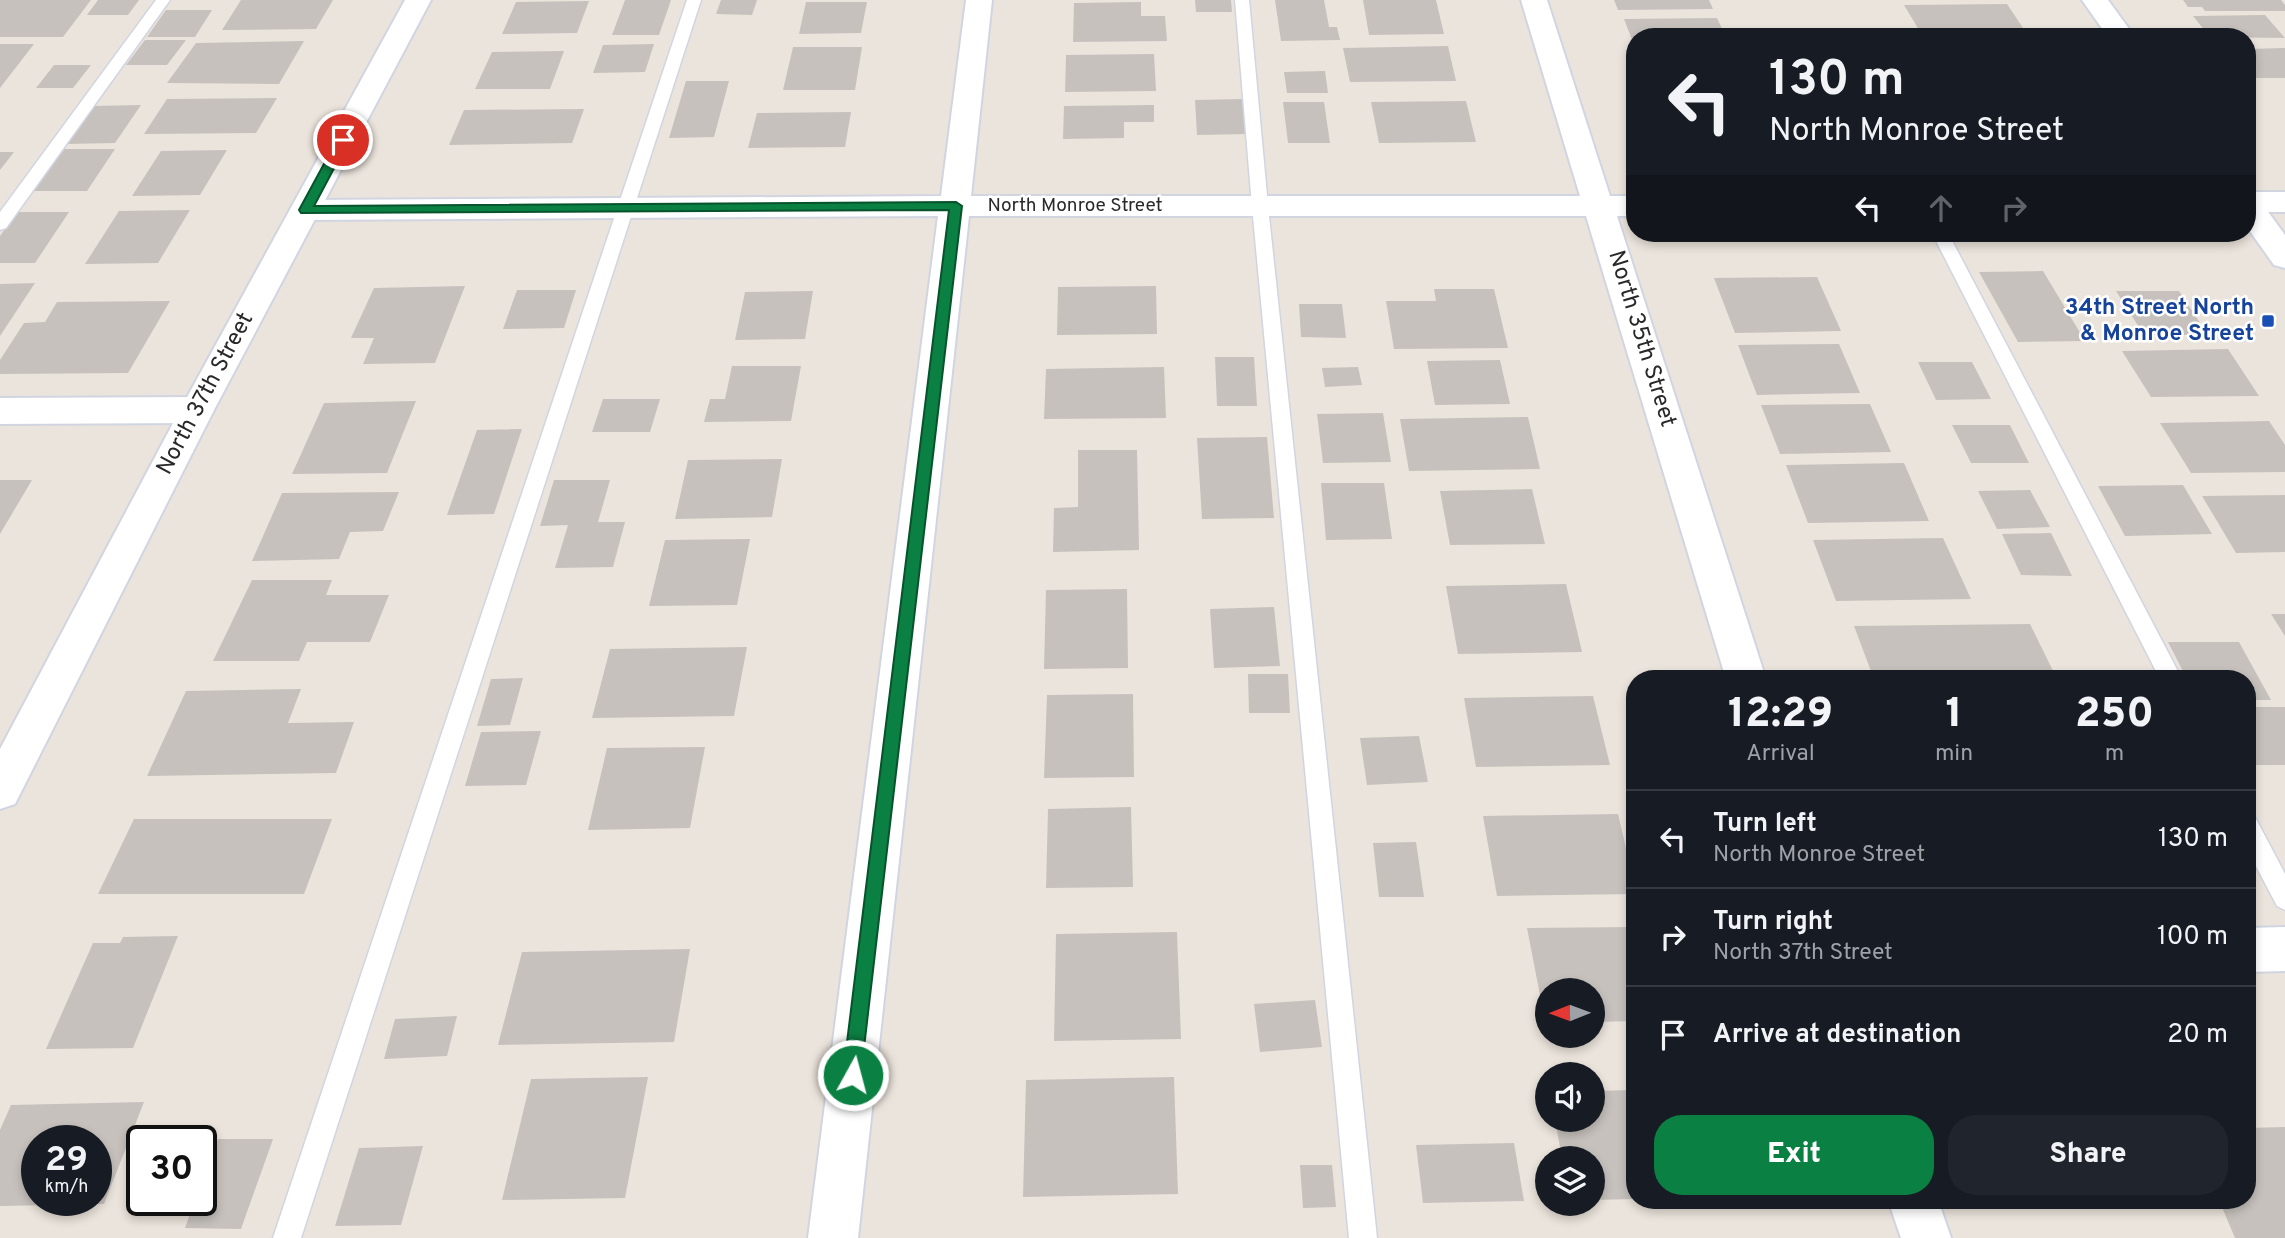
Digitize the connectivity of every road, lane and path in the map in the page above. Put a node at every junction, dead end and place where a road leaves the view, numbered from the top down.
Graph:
1 (163, 0) edge
2 (418, 0) edge
3 (694, 0) edge
4 (979, 0) edge
5 (1242, 0) edge
6 (1534, 0) edge
7 (2095, 0) edge
8 (2115, 28) edge
9 (2285, 202) edge
10 (2256, 204) edge
11 (956, 206) junction
12 (1260, 206) junction
13 (1599, 206) junction
14 (1626, 206) edge
15 (626, 208) junction
16 (305, 210) junction
17 (2256, 217) edge
18 (0, 224) edge
19 (1945, 242) edge
20 (2285, 257) edge
21 (197, 410) junction
22 (0, 411) edge
23 (1743, 670) edge
24 (2166, 670) edge
25 (0, 790) edge
26 (2256, 842) edge
27 (2285, 898) edge
28 (2285, 949) edge
29 (2256, 950) edge
30 (1916, 1209) edge
31 (287, 1238) edge
32 (833, 1238) edge
33 (1363, 1238) edge
34 (1926, 1238) edge

1 - 18 lane
2 - 16 street, North 37th Street
3 - 15 lane
4 - 11 street
5 - 12 lane
6 - 13 street, North 35th Street
7 - 8 street
9 - 10 street
11 - 12 street, North Monroe Street
11 - 15 street, North Monroe Street
11 - 32 street
12 - 13 street, North Monroe Street
12 - 33 lane
13 - 14 street, North Monroe Street
13 - 23 street, North 35th Street
15 - 16 street, North Monroe Street
15 - 31 lane
16 - 21 street, North 37th Street
17 - 20 street
19 - 24 lane
21 - 22 street
21 - 25 street, North 37th Street
26 - 27 lane
28 - 29 street
30 - 34 street

